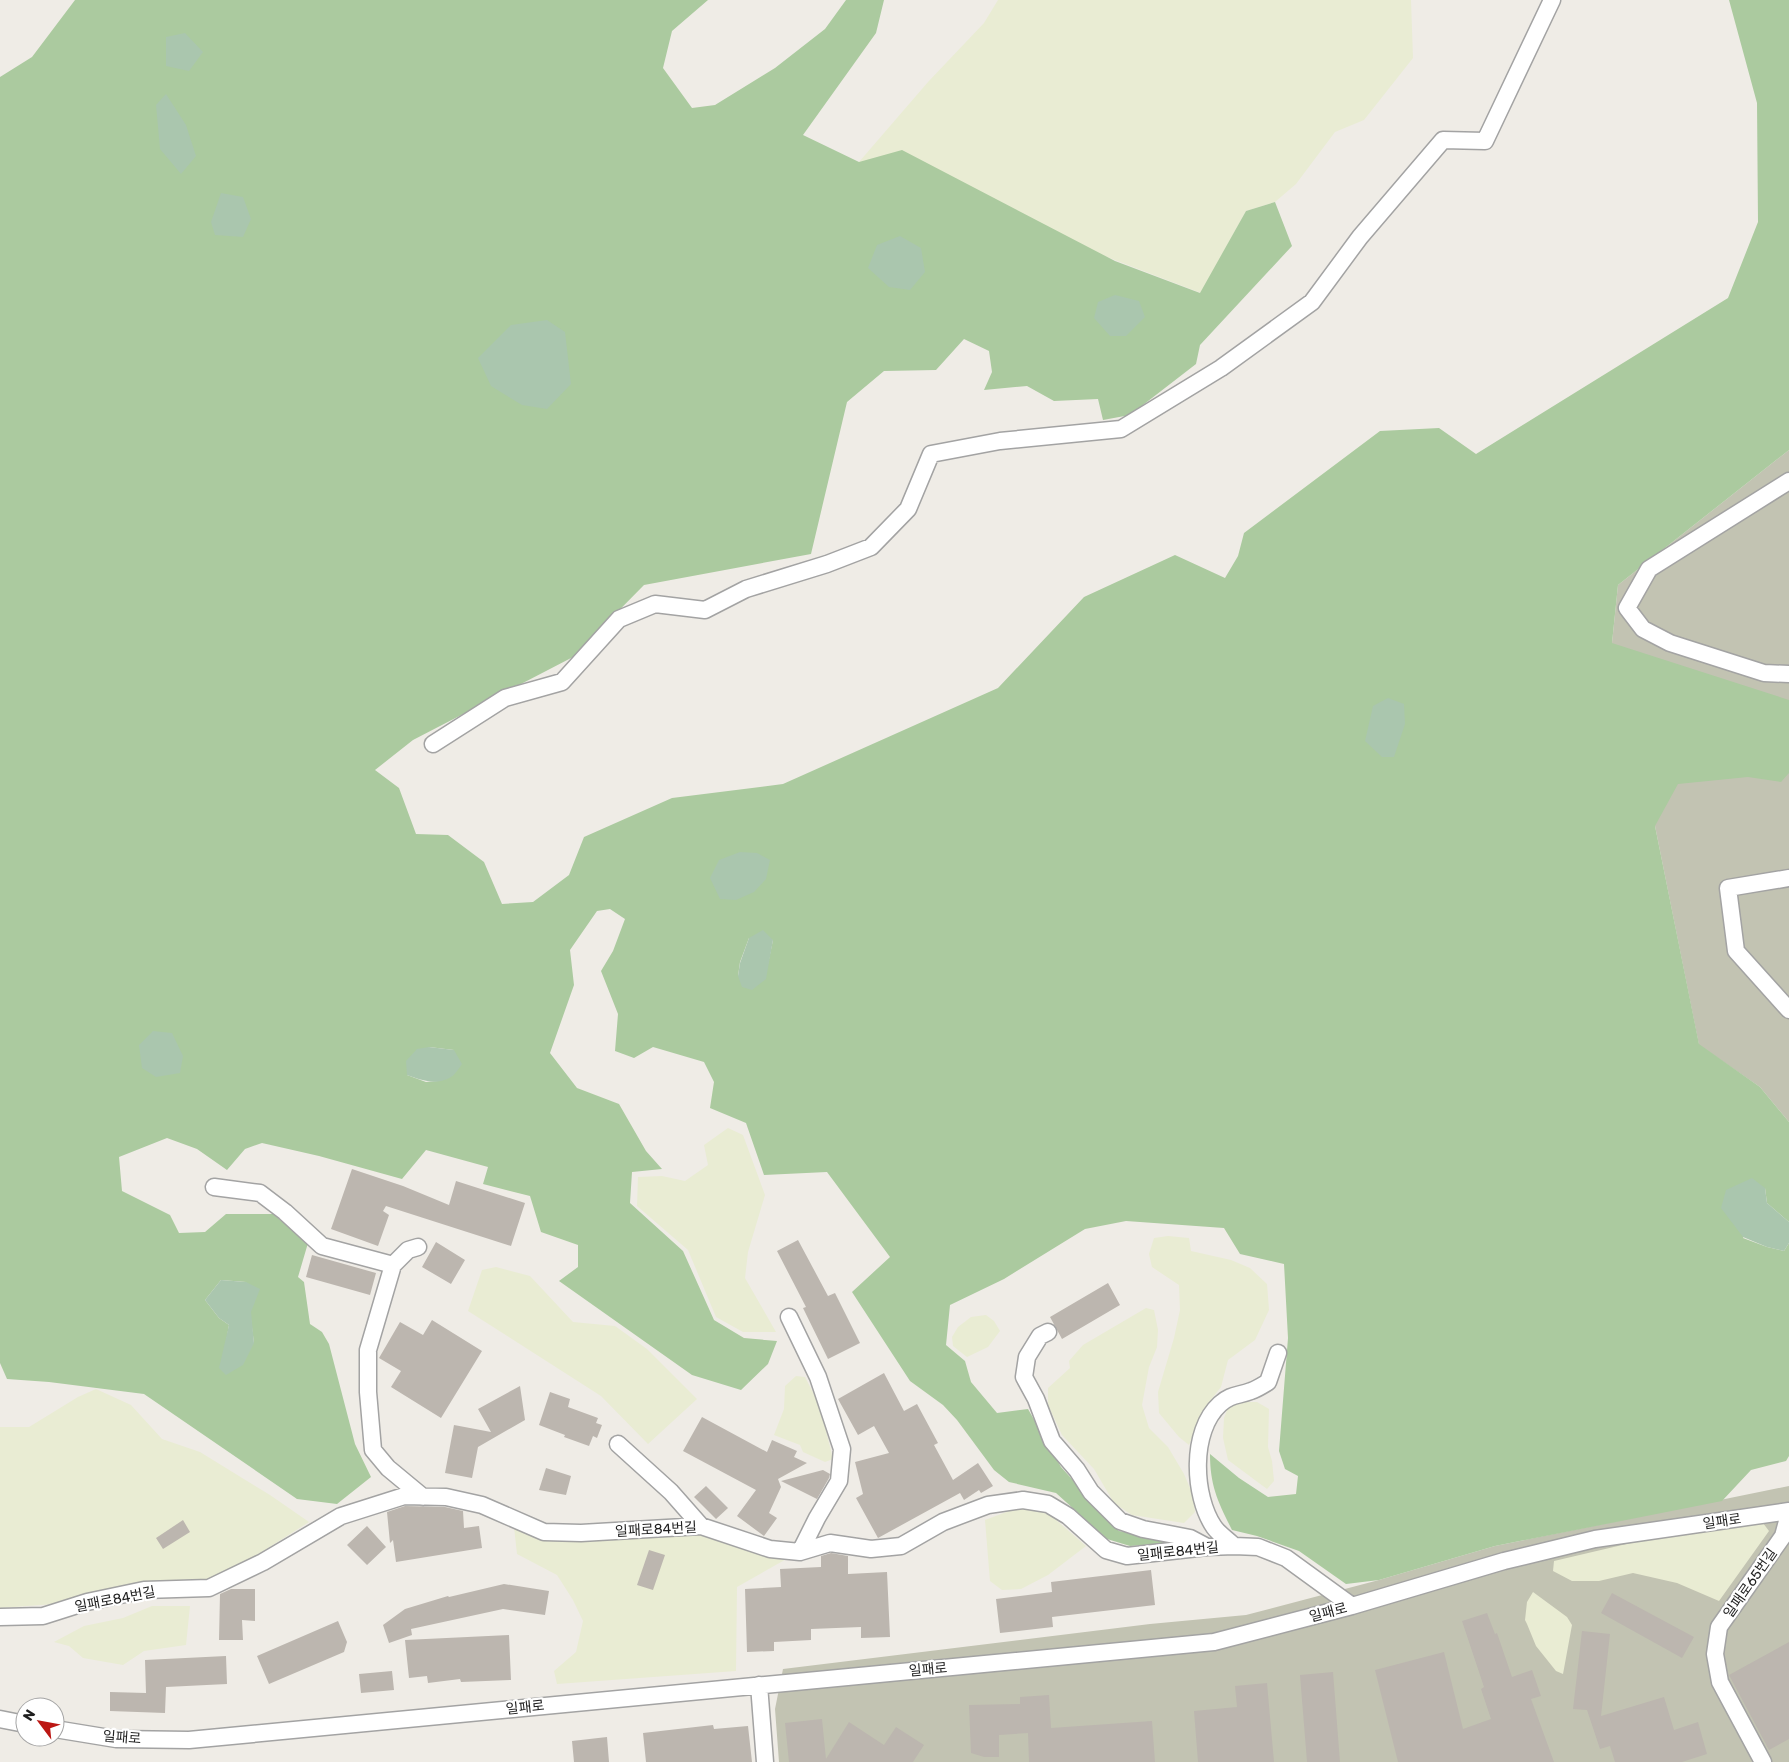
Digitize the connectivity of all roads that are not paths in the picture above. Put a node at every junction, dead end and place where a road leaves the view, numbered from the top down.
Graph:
1 (1552, 0) edge
2 (1789, 480) edge
3 (1789, 674) edge
4 (433, 744) dead end
5 (1789, 878) edge
6 (1789, 1010) edge
7 (214, 1187) dead end
8 (418, 1247) dead end
9 (393, 1265) junction
10 (788, 1317) dead end
11 (1048, 1332) dead end
12 (1278, 1353) dead end
13 (618, 1444) dead end
14 (423, 1497) junction
15 (1789, 1512) edge
16 (701, 1526) junction
17 (1234, 1546) junction
18 (1207, 1547) junction
19 (800, 1552) junction
20 (1352, 1606) junction
21 (0, 1617) edge
22 (759, 1685) junction
23 (0, 1719) edge
24 (15, 1722) edge
25 (65, 1731) edge
26 (765, 1762) edge
27 (1763, 1762) edge

1 - 4 street
2 - 3 street
5 - 6 street
7 - 9 street
8 - 9 street
9 - 14 street
10 - 19 street
11 - 18 street
12 - 17 street
13 - 16 street
14 - 16 street, 일패로84번길
14 - 21 street, 일패로84번길
15 - 20 street, 일패로
15 - 27 street, 일패로65번길
16 - 19 street, 일패로84번길
17 - 18 street, 일패로84번길
17 - 20 street, 일패로84번길
18 - 19 street, 일패로84번길
20 - 22 street, 일패로
22 - 25 street, 일패로
22 - 26 street
23 - 24 street

